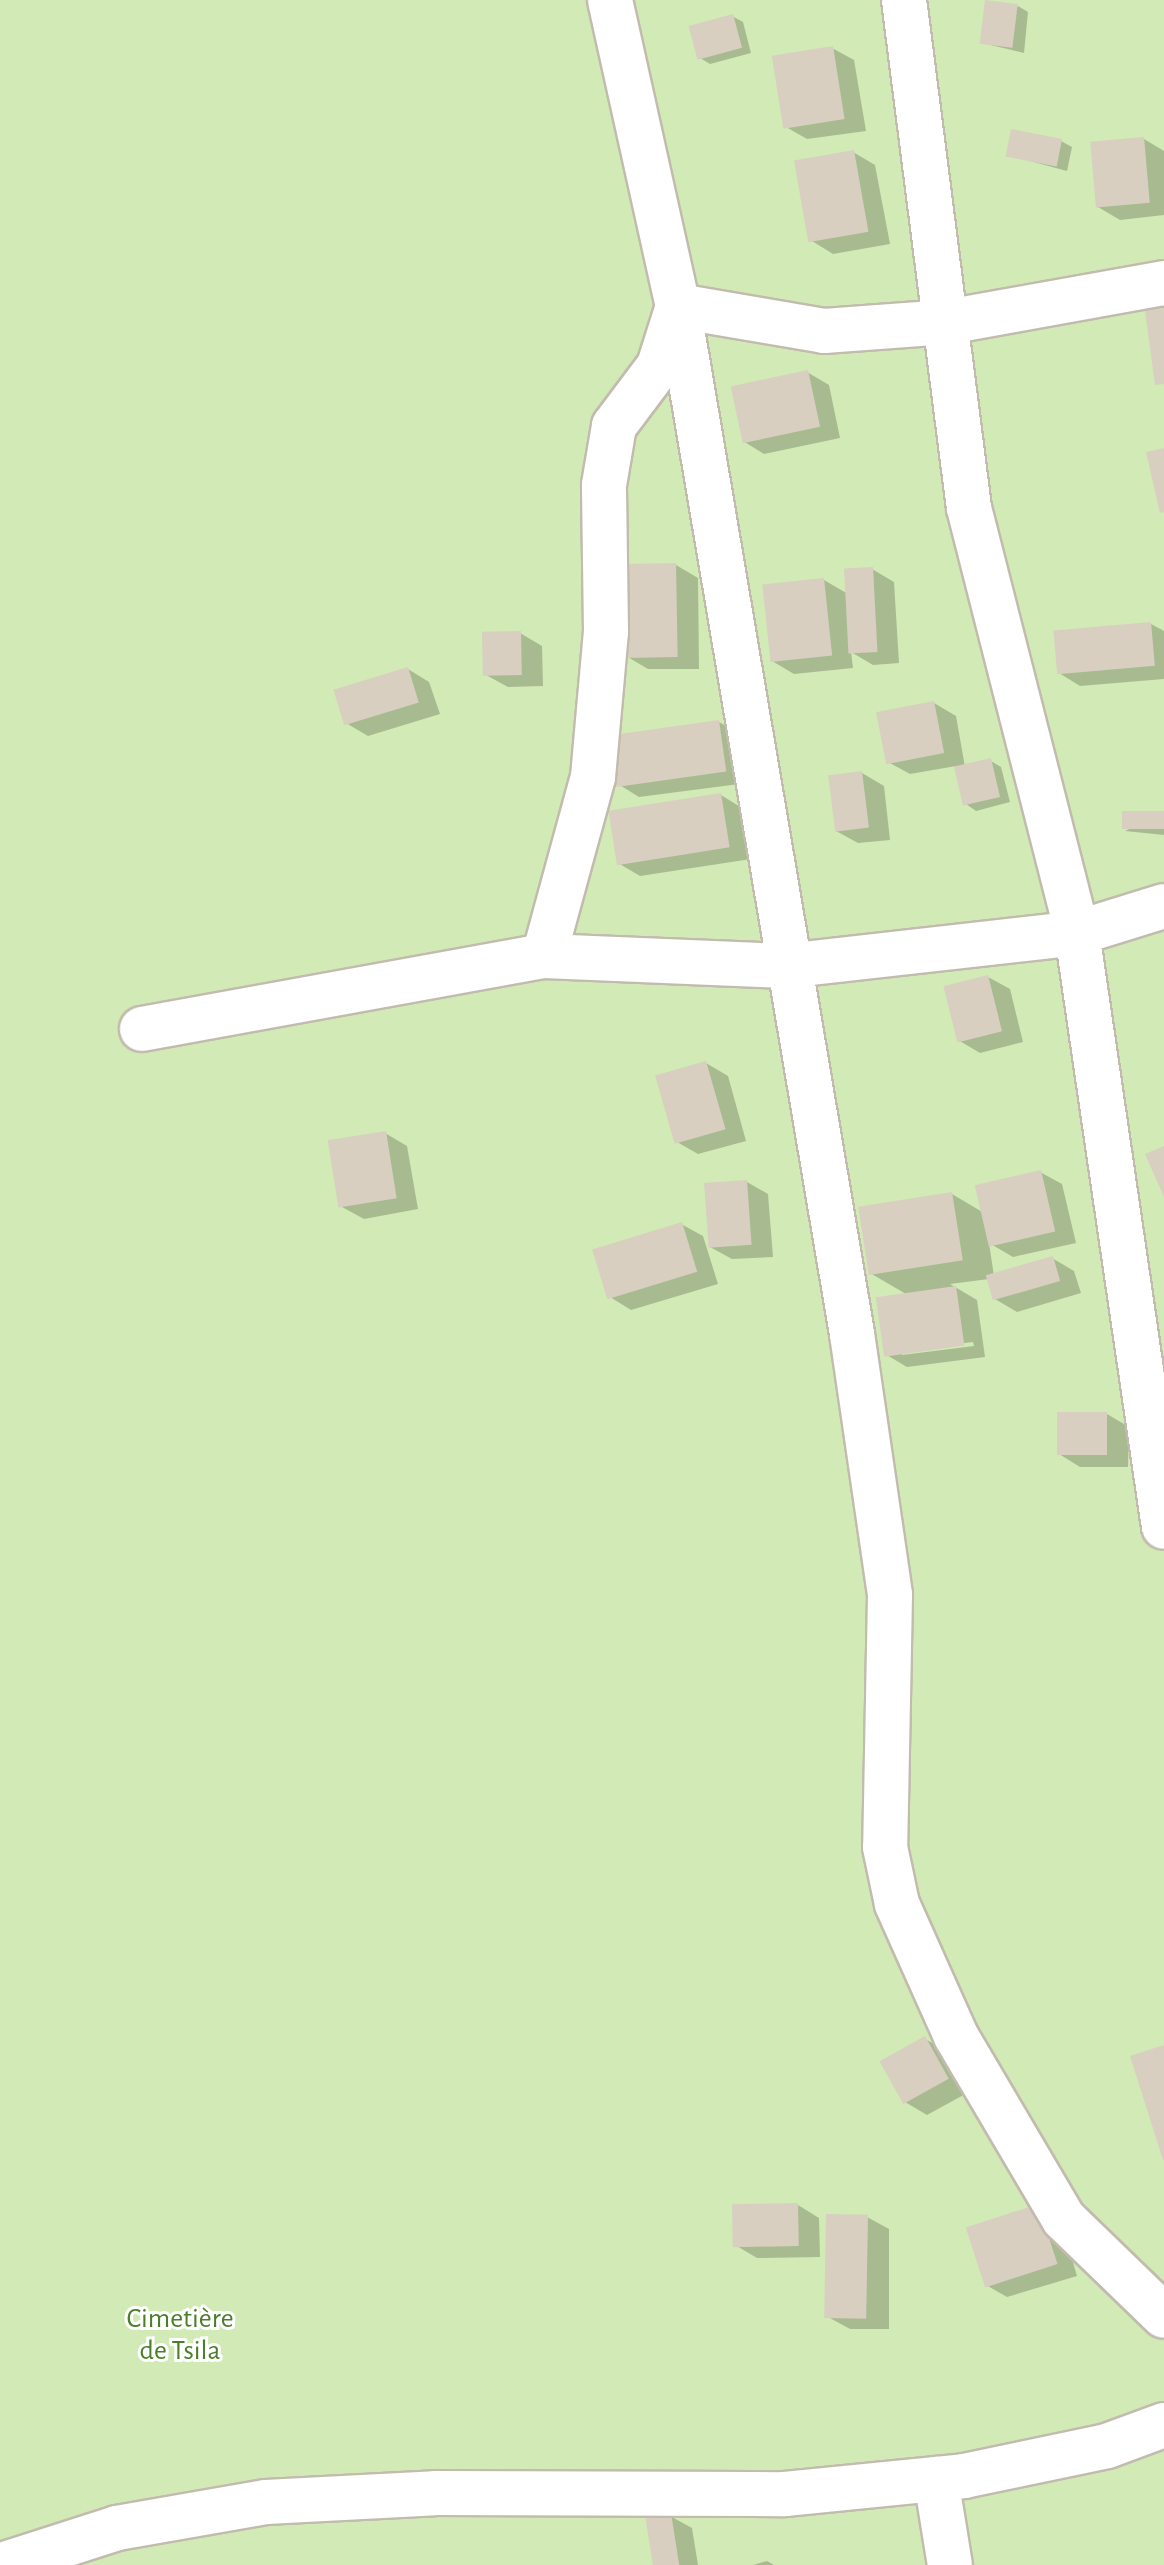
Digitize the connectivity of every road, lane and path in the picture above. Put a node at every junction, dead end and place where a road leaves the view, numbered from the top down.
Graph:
1 (610, 0) edge
2 (904, 0) edge
3 (1164, 283) edge
4 (678, 306) junction
5 (947, 322) junction
6 (1164, 906) edge
7 (1077, 933) junction
8 (544, 956) junction
9 (785, 966) junction
10 (142, 1029) dead end
11 (1164, 1527) edge
12 (1164, 2316) edge
13 (1164, 2425) edge
14 (936, 2479) junction
15 (2, 2565) edge
16 (950, 2565) edge

1 - 4 street
2 - 5 street
3 - 5 street
4 - 5 street
4 - 8 street
4 - 9 street
5 - 7 street
6 - 7 street
7 - 9 street
7 - 11 street
8 - 9 street
8 - 10 street
9 - 12 street
13 - 14 street
14 - 15 street
14 - 16 street

